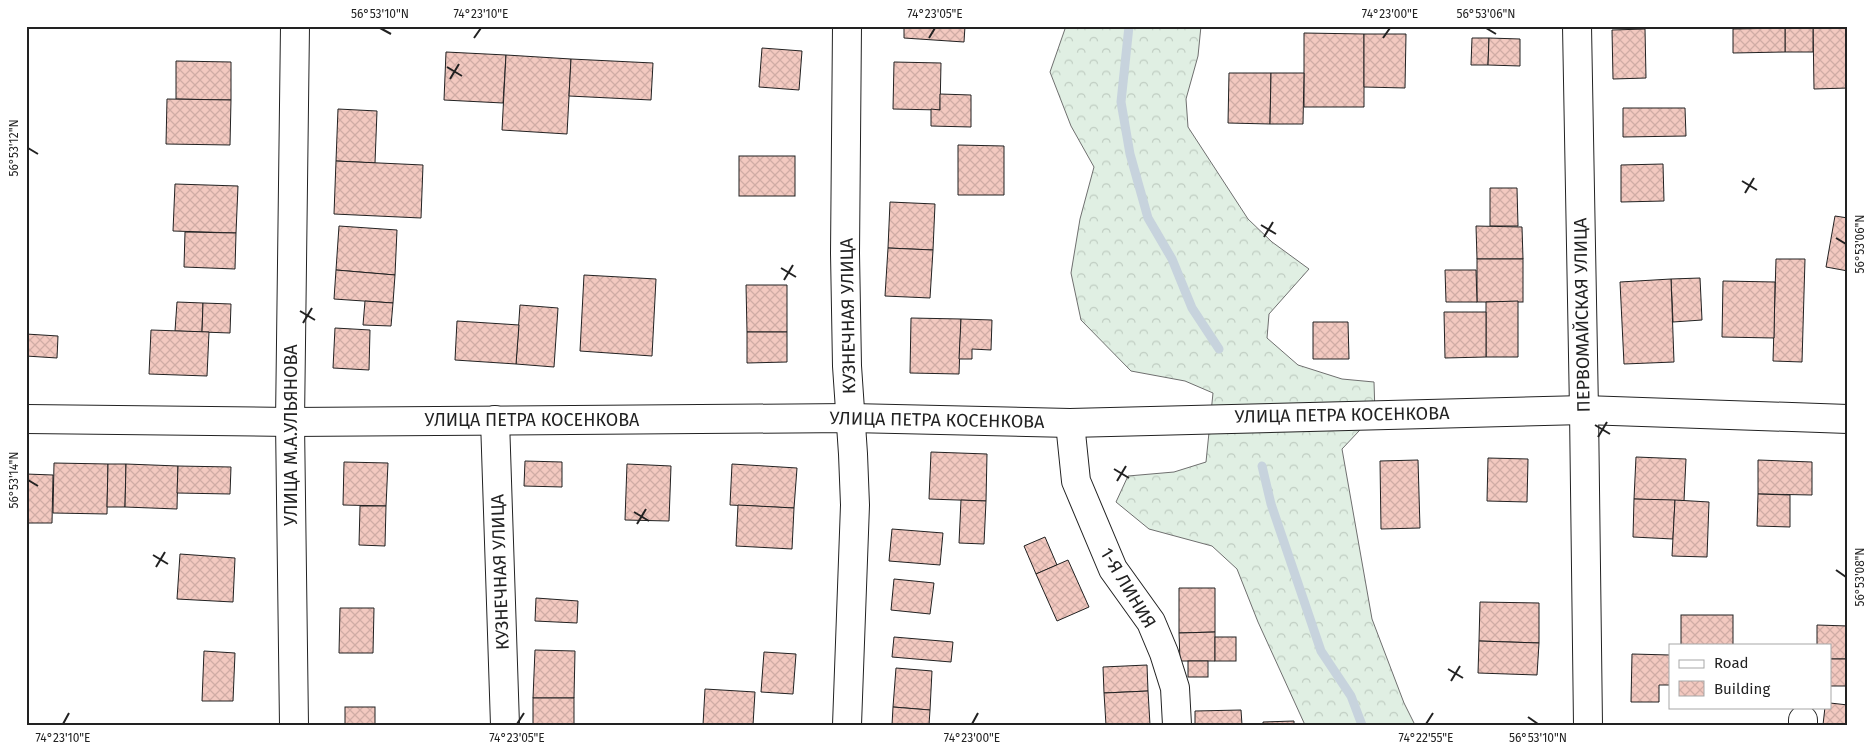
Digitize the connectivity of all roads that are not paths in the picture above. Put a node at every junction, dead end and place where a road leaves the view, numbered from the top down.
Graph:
1 (295, 26) edge
2 (847, 26) edge
3 (1577, 26) edge
4 (1584, 410) junction
5 (851, 418) junction
6 (26, 419) edge
7 (1848, 419) edge
8 (495, 420) junction
9 (290, 422) junction
10 (1070, 422) junction
11 (294, 725) edge
12 (505, 725) edge
13 (847, 725) edge
14 (1178, 725) edge
15 (1588, 725) edge

1 - 9 street, УЛИЦА М.А.УЛЬЯНОВА
2 - 5 street, КУЗНЕЧНАЯ УЛИЦА
3 - 4 street, ПЕРВОМАЙСКАЯ УЛИЦА
4 - 7 street, УЛИЦА ПЕТРА КОСЕНКОВА
4 - 10 street, УЛИЦА ПЕТРА КОСЕНКОВА
4 - 15 street, ПЕРВОМАЙСКАЯ УЛИЦА
5 - 8 street, УЛИЦА ПЕТРА КОСЕНКОВА
5 - 10 street, УЛИЦА ПЕТРА КОСЕНКОВА
5 - 13 street, КУЗНЕЧНАЯ УЛИЦА
6 - 9 street, УЛИЦА ПЕТРА КОСЕНКОВА
8 - 9 street, УЛИЦА ПЕТРА КОСЕНКОВА
8 - 12 street, КУЗНЕЧНАЯ УЛИЦА
9 - 11 street, УЛИЦА М.А.УЛЬЯНОВА
10 - 14 street, 1-Я ЛИНИЯ

